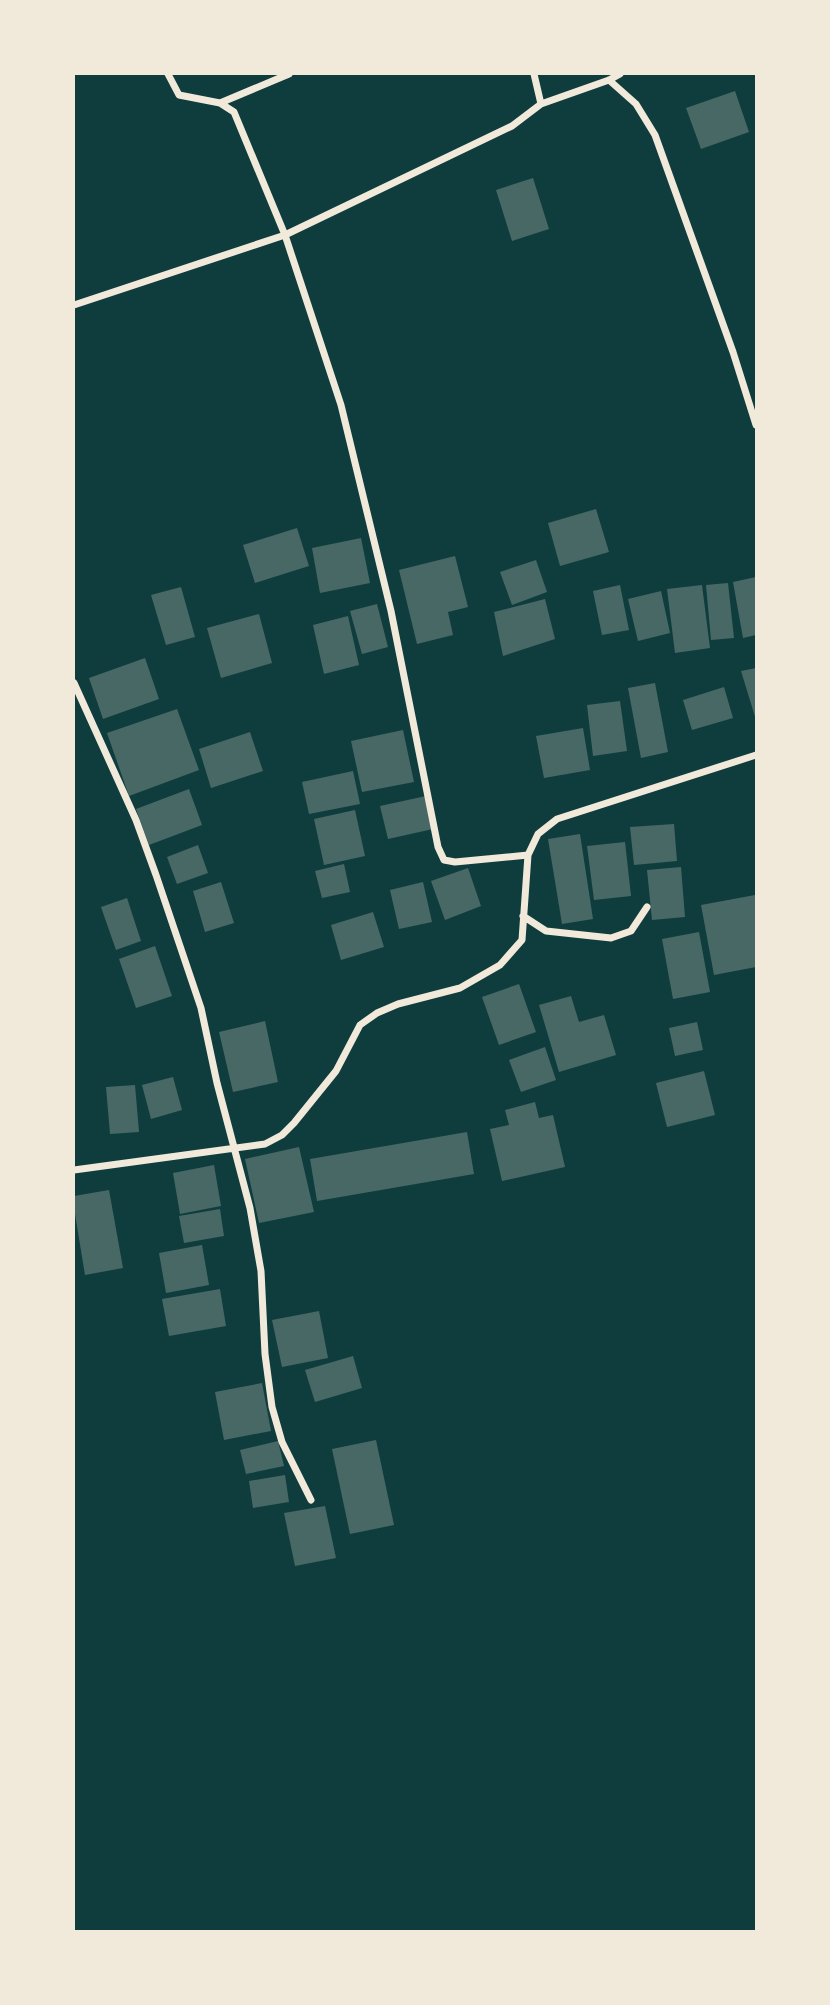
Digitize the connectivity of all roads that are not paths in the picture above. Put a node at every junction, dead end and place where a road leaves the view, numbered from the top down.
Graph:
1 (169, 74) edge
2 (289, 74) edge
3 (534, 74) edge
4 (620, 74) edge
5 (609, 80) junction
6 (219, 103) junction
7 (541, 104) junction
8 (285, 235) junction
9 (74, 305) edge
10 (757, 425) edge
11 (74, 683) edge
12 (757, 755) edge
13 (528, 855) junction
14 (647, 907) dead end
15 (523, 916) junction
16 (234, 1148) junction
17 (74, 1170) edge
18 (311, 1500) dead end

1 - 6 street
2 - 6 street
3 - 7 street
4 - 5 street
5 - 7 street
5 - 10 street
6 - 8 street
7 - 8 street
8 - 9 street
8 - 13 street
11 - 16 street
12 - 13 street
13 - 15 street
14 - 15 street
15 - 16 street
16 - 17 street
16 - 18 street

